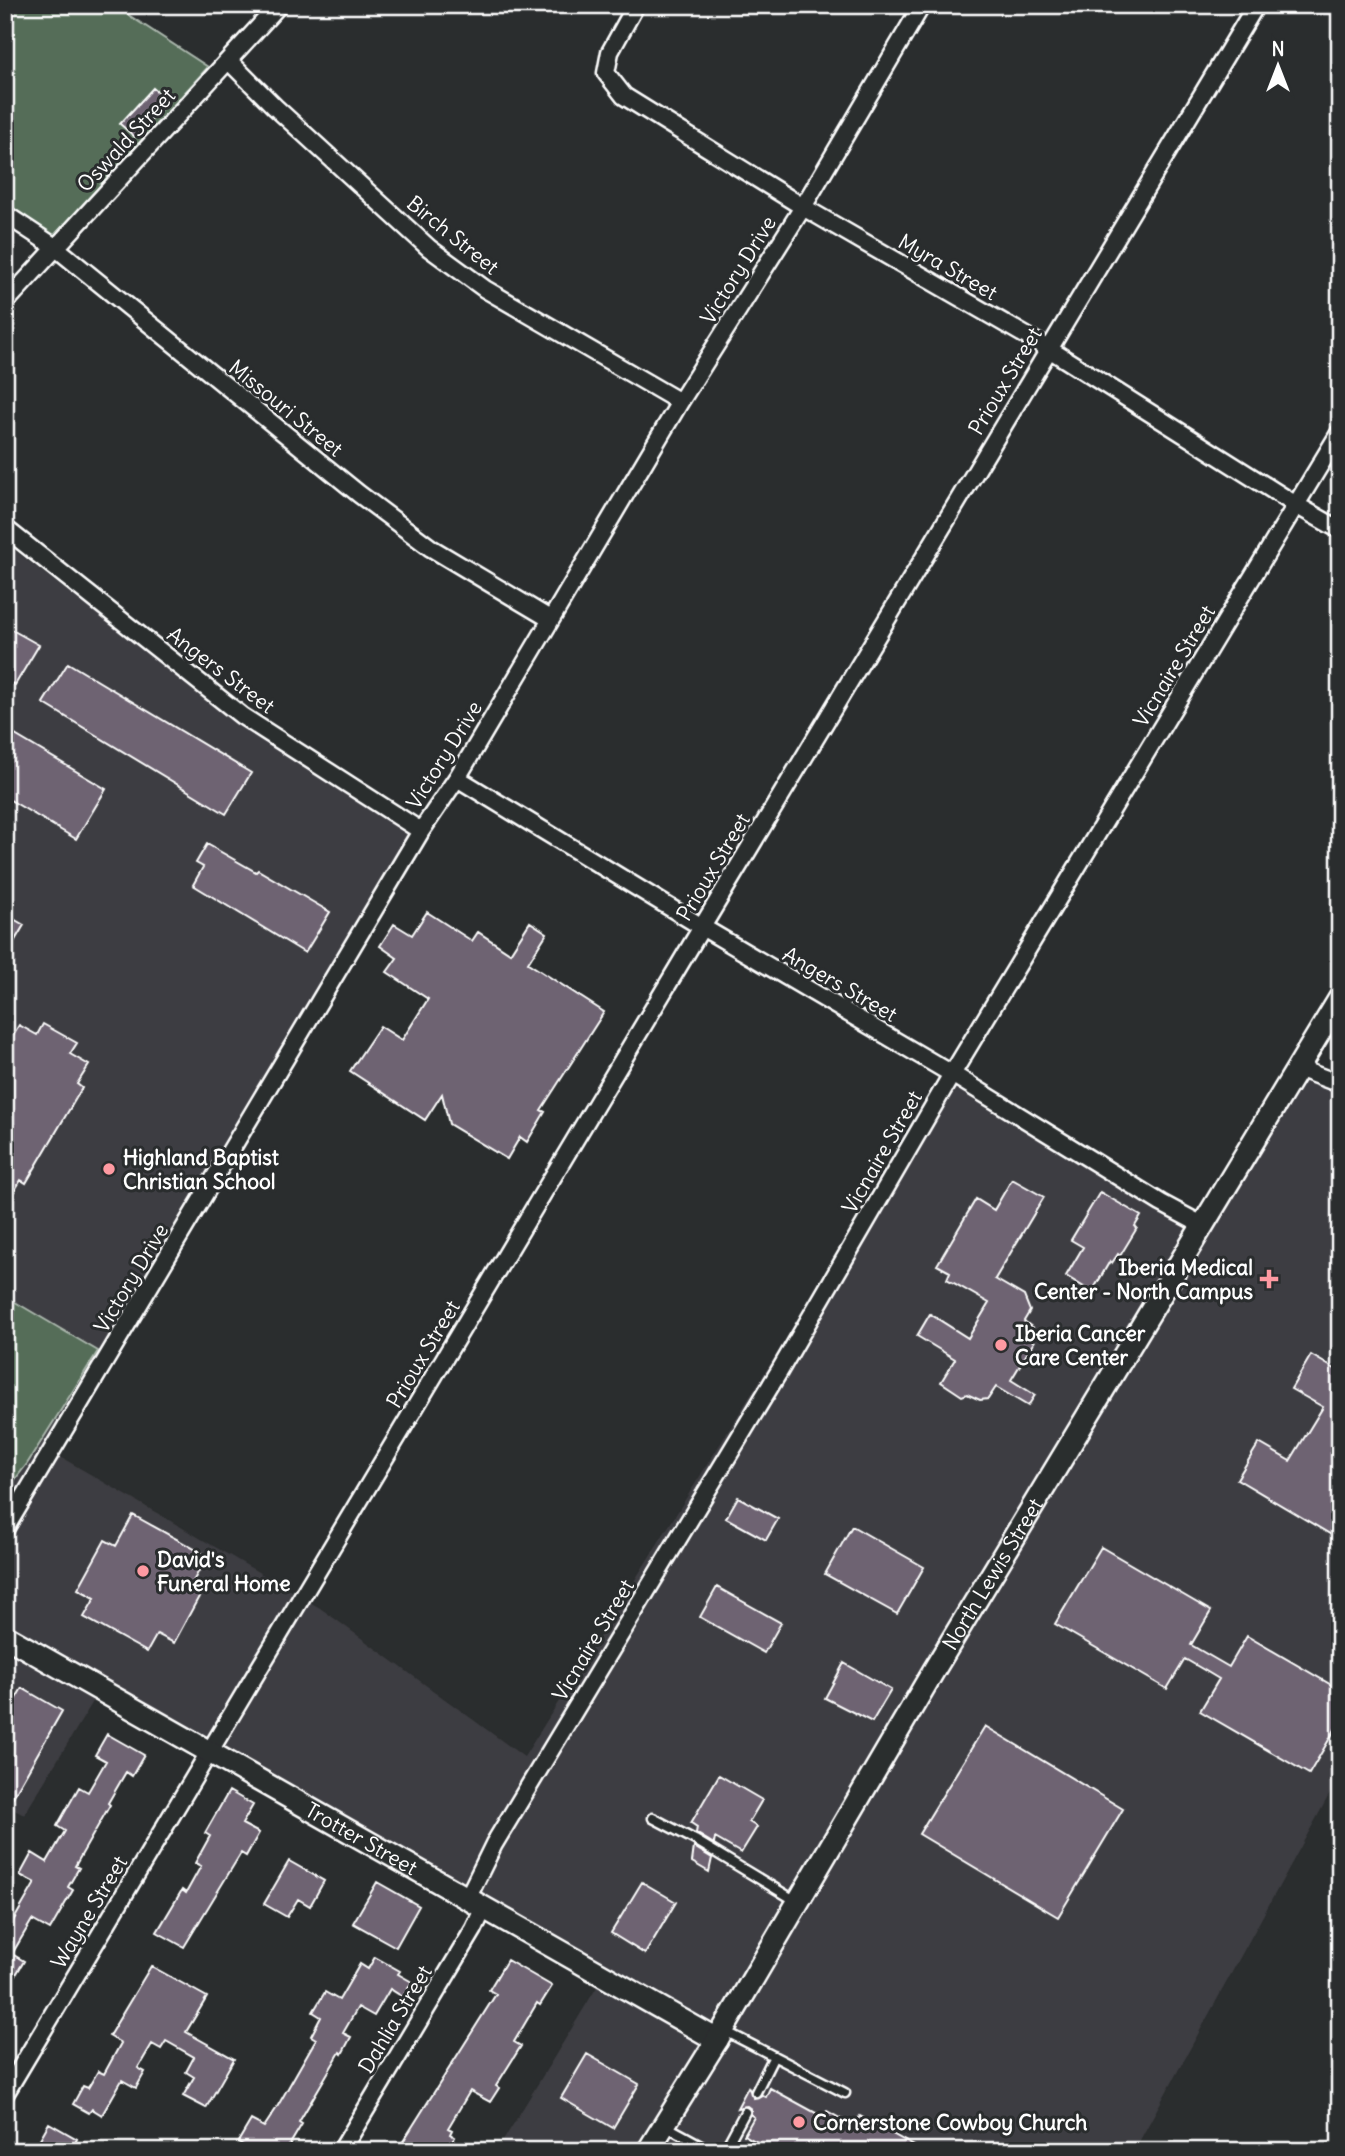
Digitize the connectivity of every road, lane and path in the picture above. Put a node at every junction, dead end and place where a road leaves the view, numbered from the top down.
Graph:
1 (279, 5) edge
2 (636, 5) edge
3 (922, 5) edge
4 (1256, 5) edge
5 (229, 61) junction
6 (803, 207) junction
7 (5, 214) edge
8 (55, 247) junction
9 (5, 303) edge
10 (1049, 349) junction
11 (680, 402) junction
12 (1340, 432) edge
13 (1296, 505) junction
14 (5, 528) edge
15 (1340, 530) edge
16 (550, 619) junction
17 (457, 778) junction
18 (421, 831) junction
19 (702, 927) junction
20 (1340, 998) edge
21 (1297, 1068) junction
22 (952, 1074) junction
23 (1340, 1084) edge
24 (1202, 1225) junction
25 (5, 1529) edge
26 (5, 1636) edge
27 (210, 1752) junction
28 (653, 1818) dead end
29 (476, 1902) junction
30 (798, 1902) junction
31 (720, 2035) junction
32 (774, 2056) junction
33 (757, 2092) dead end
34 (845, 2093) dead end
35 (5, 2094) edge
36 (745, 2112) dead end
37 (664, 2124) junction
38 (341, 2151) edge
39 (648, 2151) edge
40 (712, 2151) edge
41 (724, 2151) edge

1 - 5 street, Oswald Street
2 - 6 street, Myra Street
3 - 6 street, Victory Drive
4 - 10 street, Prioux Street
5 - 8 street, Oswald Street
5 - 11 street, Birch Street
6 - 10 street, Myra Street
6 - 11 street, Victory Drive
7 - 8 street, Missouri Street
8 - 9 street, Oswald Street
8 - 16 street, Missouri Street
10 - 13 street, Myra Street
10 - 19 street, Prioux Street
11 - 16 street, Victory Drive
12 - 13 street, Vicnaire Street
13 - 15 street, Myra Street
13 - 22 street, Vicnaire Street
14 - 18 street, Angers Street
16 - 17 street, Victory Drive
17 - 18 street, Victory Drive
17 - 19 street, Angers Street
18 - 25 street, Victory Drive
19 - 22 street, Angers Street
19 - 27 street, Prioux Street
20 - 21 main road, North Lewis Street
21 - 23 street
21 - 24 main road, North Lewis Street
22 - 24 street, Angers Street
22 - 29 street, Vicnaire Street
24 - 30 main road, North Lewis Street
26 - 27 main road, Trotter Street
27 - 29 main road, Trotter Street
27 - 35 street, Wayne Street
28 - 30 lane
29 - 31 main road, Trotter Street
29 - 38 street, Dahlia Street
30 - 31 main road, North Lewis Street
31 - 32 lane
31 - 37 main road, North Lewis Street
32 - 33 lane
32 - 34 lane
36 - 41 lane
37 - 39 main road, North Lewis Street
37 - 40 lane

